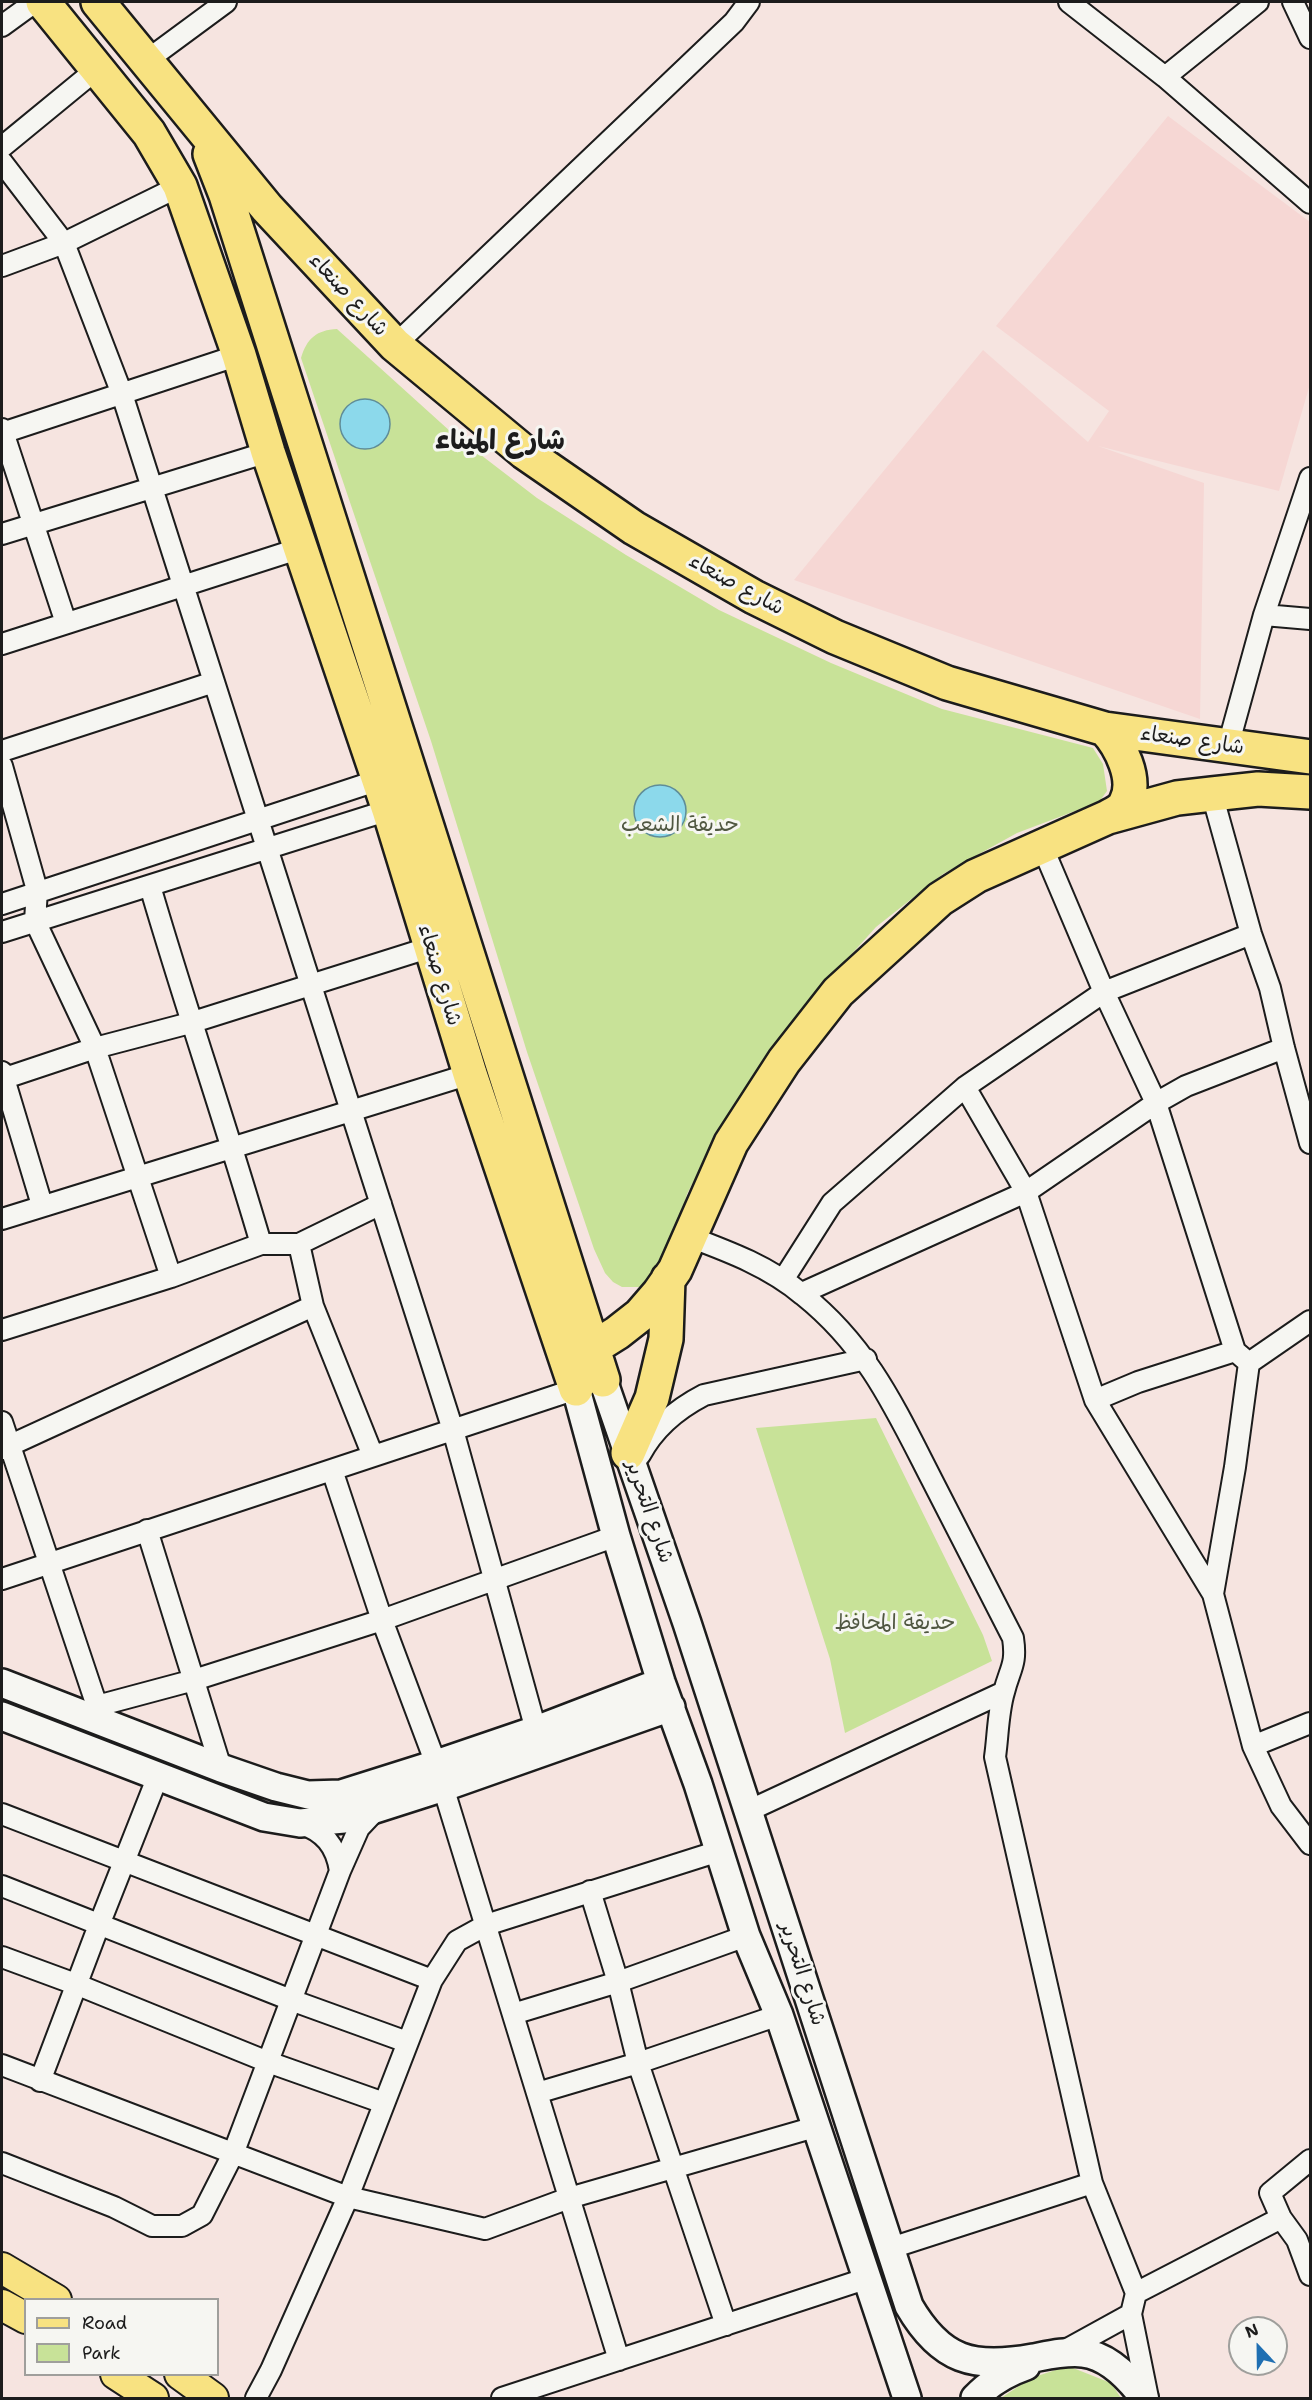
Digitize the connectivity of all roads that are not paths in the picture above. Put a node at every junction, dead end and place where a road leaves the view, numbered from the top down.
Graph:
1 (35, 2) edge
2 (43, 2) edge
3 (98, 2) edge
4 (226, 2) edge
5 (749, 2) edge
6 (1069, 2) edge
7 (1258, 2) edge
8 (1293, 2) edge
9 (2, 26) edge
10 (1311, 38) edge
11 (146, 61) junction
12 (97, 69) junction
13 (1165, 77) junction
14 (182, 107) junction
15 (2, 147) edge
16 (2, 162) edge
17 (180, 186) junction
18 (1311, 203) edge
19 (64, 243) junction
20 (2, 266) edge
21 (395, 345) junction
22 (239, 355) junction
23 (122, 394) junction
24 (2, 431) edge
25 (268, 452) junction
26 (1311, 478) edge
27 (152, 487) junction
28 (33, 524) junction
29 (2, 534) edge
30 (301, 548) junction
31 (183, 586) junction
32 (1264, 615) junction
33 (1311, 619) edge
34 (66, 623) junction
35 (2, 644) edge
36 (214, 682) junction
37 (1105, 729) junction
38 (1228, 746) junction
39 (2, 751) edge
40 (1311, 757) edge
41 (2, 766) edge
42 (1311, 792) edge
43 (1212, 794) junction
44 (384, 795) junction
45 (1108, 817) junction
46 (258, 819) junction
47 (1042, 846) junction
48 (267, 848) junction
49 (150, 886) junction
50 (36, 892) junction
51 (2, 904) edge
52 (35, 921) junction
53 (2, 932) edge
54 (1251, 934) junction
55 (431, 947) junction
56 (311, 985) junction
57 (1104, 992) junction
58 (190, 1023) junction
59 (95, 1048) junction
60 (1284, 1048) junction
61 (470, 1074) junction
62 (2, 1077) edge
63 (965, 1087) junction
64 (1156, 1103) junction
65 (351, 1111) junction
66 (1311, 1143) edge
67 (233, 1147) junction
68 (137, 1179) junction
69 (1026, 1192) junction
70 (381, 1204) junction
71 (42, 1205) junction
72 (2, 1219) edge
73 (690, 1238) junction
74 (261, 1244) junction
75 (299, 1244) junction
76 (171, 1277) junction
77 (668, 1279) junction
78 (783, 1280) junction
79 (802, 1293) junction
80 (313, 1306) junction
81 (1311, 1321) edge
82 (2, 1330) edge
83 (593, 1348) junction
84 (1242, 1357) junction
85 (866, 1359) junction
86 (590, 1385) junction
87 (1095, 1400) junction
88 (2, 1422) edge
89 (453, 1430) junction
90 (5, 1447) edge
91 (373, 1456) junction
92 (630, 1461) junction
93 (332, 1470) junction
94 (147, 1530) junction
95 (616, 1536) junction
96 (49, 1563) junction
97 (2, 1579) edge
98 (494, 1579) junction
99 (1213, 1594) junction
100 (382, 1620) junction
101 (194, 1680) junction
102 (661, 1682) junction
103 (2, 1683) edge
104 (1004, 1692) junction
105 (671, 1707) junction
106 (99, 1714) junction
107 (2, 1716) edge
108 (536, 1730) junction
109 (1308, 1731) edge
110 (1253, 1746) junction
111 (220, 1768) junction
112 (736, 1771) junction
113 (440, 1775) junction
114 (158, 1776) junction
115 (698, 1784) junction
116 (378, 1808) junction
117 (2, 1814) edge
118 (751, 1817) junction
119 (300, 1823) junction
120 (717, 1844) junction
121 (1311, 1844) edge
122 (125, 1862) junction
123 (340, 1871) junction
124 (2, 1886) edge
125 (590, 1891) junction
126 (99, 1925) junction
127 (486, 1925) junction
128 (316, 1935) junction
129 (746, 1936) junction
130 (2, 1957) edge
131 (432, 1980) junction
132 (618, 1982) junction
133 (78, 1985) junction
134 (291, 2000) junction
135 (513, 2014) junction
136 (779, 2015) junction
137 (407, 2042) junction
138 (268, 2062) junction
139 (638, 2063) junction
140 (2, 2065) edge
141 (40, 2081) junction
142 (537, 2093) junction
143 (384, 2103) junction
144 (815, 2127) junction
145 (233, 2154) junction
146 (1311, 2160) edge
147 (2, 2163) edge
148 (674, 2168) junction
149 (1092, 2183) junction
150 (348, 2197) junction
151 (569, 2198) junction
152 (1281, 2218) junction
153 (891, 2248) junction
154 (2, 2268) edge
155 (1311, 2275) edge
156 (865, 2279) junction
157 (1136, 2293) junction
158 (53, 2298) edge
159 (2, 2306) edge
160 (1131, 2314) junction
161 (24, 2317) edge
162 (726, 2325) junction
163 (1058, 2354) junction
164 (619, 2360) junction
165 (119, 2376) edge
166 (183, 2376) edge
167 (153, 2398) edge
168 (213, 2398) edge
169 (256, 2398) edge
170 (502, 2398) edge
171 (907, 2398) edge
172 (975, 2398) edge
173 (1146, 2398) edge

1 - 9 street
2 - 12 highway, شارع صنعاء
3 - 11 highway
4 - 11 street
5 - 21 street
6 - 13 street
7 - 13 street
8 - 10 street
11 - 14 highway
12 - 15 street
12 - 17 highway, شارع صنعاء
13 - 18 street
14 - 21 highway, شارع صنعاء
14 - 83 highway, شارع صنعاء
16 - 19 street
17 - 19 street
17 - 22 highway, شارع صنعاء
19 - 20 street
19 - 23 street
21 - 37 highway, شارع صنعاء
22 - 23 street
22 - 25 highway, شارع صنعاء
23 - 24 street
23 - 27 street
24 - 28 street
25 - 27 street
25 - 30 highway, شارع صنعاء
26 - 32 street
27 - 28 street
27 - 31 street
28 - 29 street
28 - 34 street
30 - 31 street
30 - 44 highway, شارع صنعاء
31 - 34 street
31 - 36 street
32 - 33 street
32 - 38 street
34 - 35 street
36 - 39 street
36 - 46 street
37 - 38 highway, شارع صنعاء
37 - 45 highway
38 - 40 highway, شارع صنعاء
41 - 50 street
42 - 43 highway, شارع صنعاء
43 - 45 highway, شارع صنعاء
43 - 54 street
44 - 46 street
44 - 48 street
44 - 55 highway, شارع صنعاء
45 - 47 highway, شارع صنعاء
46 - 48 street
46 - 50 street
47 - 57 street
47 - 73 highway, شارع صنعاء
48 - 49 street
48 - 56 street
49 - 52 street
49 - 58 street
50 - 51 street
50 - 52 street
52 - 53 street
52 - 59 street
54 - 57 street
54 - 60 street
55 - 56 street
55 - 61 highway, شارع صنعاء
56 - 58 street
56 - 65 street
57 - 63 street
57 - 64 street
58 - 59 street
58 - 67 street
59 - 62 street
59 - 68 street
60 - 64 street
60 - 66 street
61 - 65 street
61 - 86 highway, شارع صنعاء
62 - 71 street
63 - 69 street
63 - 78 street
64 - 69 street
64 - 84 street
65 - 67 street
65 - 70 street
67 - 68 street
67 - 74 street
68 - 71 street
68 - 76 street
69 - 79 street
69 - 87 street
70 - 75 street
70 - 89 street
71 - 72 street
73 - 77 highway, شارع صنعاء
73 - 78 street
74 - 75 street
74 - 76 street
75 - 80 street
76 - 82 street
77 - 83 highway, شارع صنعاء
77 - 92 highway
78 - 79 street
79 - 85 street
80 - 90 street
80 - 91 street
81 - 84 street
83 - 86 highway, شارع صنعاء
84 - 87 street
84 - 99 street
85 - 92 street
85 - 104 street
86 - 89 street
86 - 92 main road, شارع التحرير
86 - 95 main road, شارع التحرير
87 - 99 street
88 - 90 street
89 - 91 street
89 - 98 street
90 - 96 street
91 - 93 street
92 - 112 main road, شارع التحرير
93 - 94 street
93 - 100 street
94 - 96 street
94 - 101 street
95 - 98 street
95 - 102 main road, شارع التحرير
96 - 97 street
96 - 106 street
98 - 100 street
98 - 108 street
99 - 110 street
100 - 101 street
100 - 113 street
101 - 106 street
101 - 111 street
102 - 105 main road, شارع التحرير
102 - 108 main road
103 - 106 main road
104 - 118 street
104 - 149 street
105 - 113 main road
105 - 115 main road, شارع التحرير
106 - 111 main road
107 - 114 main road
108 - 113 main road
109 - 110 street
110 - 121 street
111 - 113 main road
112 - 115 main road
112 - 118 main road, شارع التحرير
113 - 116 main road
113 - 127 street
114 - 119 main road
114 - 122 street
115 - 120 main road, شارع التحرير
116 - 119 main road
116 - 123 street
117 - 122 street
118 - 120 main road
118 - 153 main road, شارع التحرير
119 - 123 street
120 - 125 street
120 - 129 main road, شارع التحرير
122 - 126 street
122 - 128 street
123 - 128 street
124 - 126 street
125 - 127 street
125 - 132 street
126 - 133 street
126 - 134 street
127 - 131 street
127 - 135 street
128 - 131 street
128 - 134 street
129 - 132 street
129 - 136 main road, شارع التحرير
130 - 133 street
131 - 137 street
132 - 135 street
132 - 139 street
133 - 138 street
133 - 141 street
134 - 137 street
134 - 138 street
135 - 142 street
136 - 139 street
136 - 144 main road, شارع التحرير
137 - 143 street
138 - 143 street
138 - 145 street
139 - 142 street
139 - 148 street
140 - 141 street
141 - 145 street
142 - 151 street
143 - 150 street
144 - 148 street
144 - 156 main road, شارع التحرير
145 - 147 street
145 - 150 street
146 - 152 street
148 - 151 street
148 - 162 street
149 - 153 street
149 - 157 street
150 - 151 street
150 - 169 street
151 - 164 street
152 - 155 street
152 - 157 street
153 - 163 main road, شارع التحرير
154 - 158 main road
156 - 162 street
156 - 171 main road, شارع التحرير
157 - 160 street
159 - 161 main road
160 - 163 street
160 - 173 street
162 - 164 street
163 - 172 main road
163 - 173 main road, شارع التحرير
164 - 170 street
165 - 167 main road
166 - 168 main road

